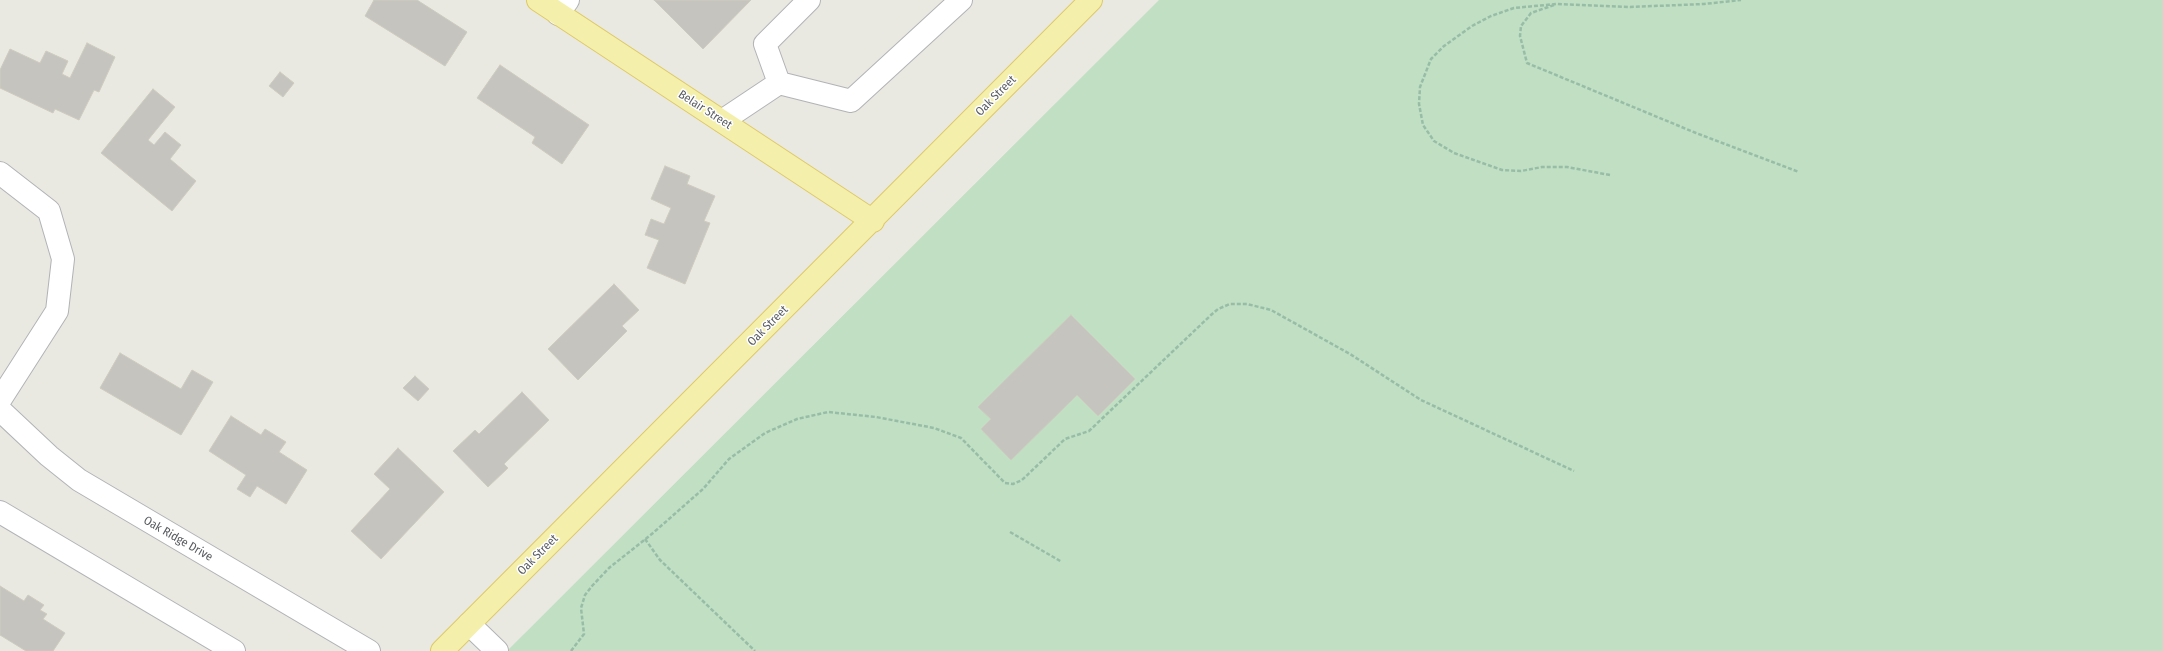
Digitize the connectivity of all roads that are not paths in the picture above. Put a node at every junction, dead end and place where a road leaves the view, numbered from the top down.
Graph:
1 (538, 0) edge
2 (809, 0) edge
3 (1091, 0) edge
4 (949, 4) edge
5 (563, 7) edge
6 (779, 83) junction
7 (722, 121) junction
8 (0, 173) edge
9 (873, 221) junction
10 (0, 400) edge
11 (0, 410) edge
12 (0, 512) edge
13 (469, 624) junction
14 (234, 651) edge
15 (368, 651) edge
16 (442, 651) edge
17 (497, 651) edge

1 - 5 main road, Belair Street
2 - 6 street
3 - 9 main road, Oak Street
4 - 6 street
5 - 7 main road, Belair Street
6 - 7 street
7 - 9 main road, Belair Street
8 - 10 street
9 - 13 main road, Oak Street
11 - 15 street, Oak Ridge Drive
12 - 14 street
13 - 16 main road, Oak Street
13 - 17 street

